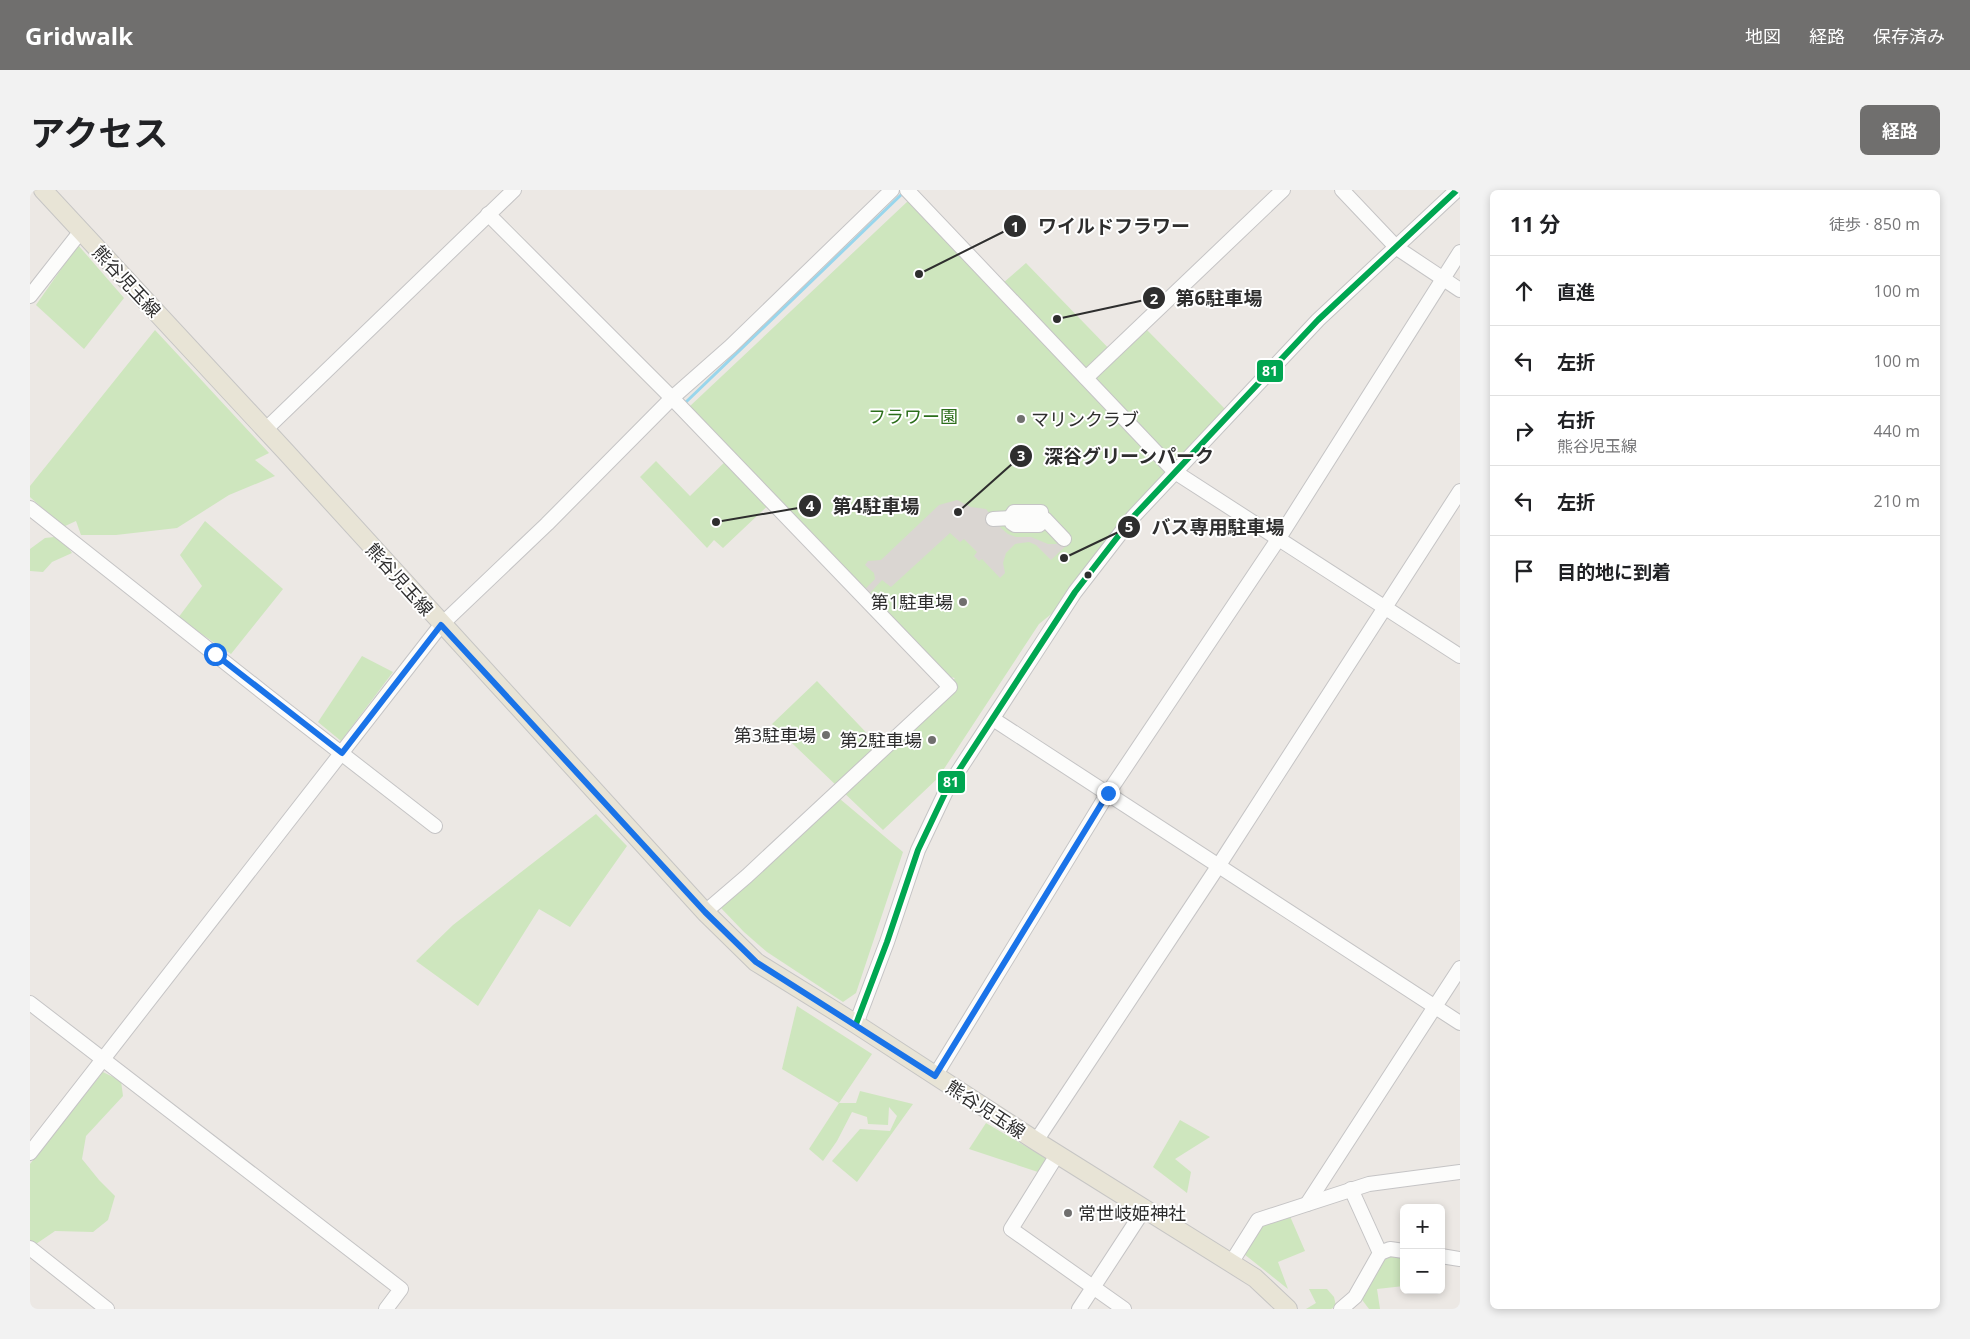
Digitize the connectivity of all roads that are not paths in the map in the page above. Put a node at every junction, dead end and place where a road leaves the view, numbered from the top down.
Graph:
1 (43, 190) edge
2 (514, 190) edge
3 (892, 190) edge
4 (907, 190) edge
5 (1284, 190) edge
6 (1342, 190) edge
7 (1457, 190) edge
8 (488, 214) junction
9 (81, 231) junction
10 (1397, 248) junction
11 (1460, 252) edge
12 (1443, 279) junction
13 (1460, 290) edge
14 (30, 296) edge
15 (1086, 378) junction
16 (672, 398) junction
17 (264, 430) junction
18 (1175, 472) junction
19 (1460, 491) edge
20 (30, 508) edge
21 (1012, 518) junction
22 (993, 519) dead end
23 (1041, 519) junction
24 (1279, 538) junction
25 (1064, 540) dead end
26 (1385, 607) junction
27 (441, 625) junction
28 (1460, 656) edge
29 (992, 719) junction
30 (342, 753) junction
31 (1108, 793) junction
32 (435, 826) dead end
33 (1219, 865) junction
34 (705, 912) junction
35 (1460, 968) edge
36 (30, 1002) edge
37 (1435, 1008) junction
38 (1460, 1023) edge
39 (856, 1024) junction
40 (103, 1059) junction
41 (935, 1076) junction
42 (1036, 1141) junction
43 (30, 1153) edge
44 (1057, 1155) junction
45 (1460, 1172) edge
46 (1351, 1189) junction
47 (1307, 1204) junction
48 (1145, 1208) junction
49 (30, 1248) edge
50 (1400, 1250) edge
51 (1380, 1254) junction
52 (1445, 1257) edge
53 (1460, 1259) edge
54 (1231, 1263) junction
55 (1094, 1288) junction
56 (107, 1309) edge
57 (386, 1309) edge
58 (1079, 1309) edge
59 (1124, 1309) edge
60 (1288, 1309) edge
61 (1341, 1309) edge

1 - 9 main road, 熊谷児玉線
2 - 8 street
3 - 16 street
4 - 15 street
5 - 15 street
6 - 10 street
7 - 10 street
8 - 16 street
8 - 17 street
9 - 14 street
9 - 17 main road, 熊谷児玉線
10 - 12 street
10 - 18 street
11 - 12 street
12 - 13 street
12 - 24 street
15 - 18 street
16 - 27 street
16 - 34 street
17 - 27 main road, 熊谷児玉線
18 - 24 street
18 - 29 street
19 - 26 street
20 - 30 street
21 - 22 street
21 - 23 street
21 - 23 street
23 - 25 street
24 - 26 street
24 - 31 street
26 - 28 street
26 - 33 street
27 - 30 street
27 - 34 main road, 熊谷児玉線
29 - 31 street
29 - 39 street
30 - 32 street
30 - 40 street
31 - 33 street
31 - 41 street
33 - 37 street
33 - 42 street
34 - 39 main road, 熊谷児玉線
35 - 37 street
36 - 40 street
37 - 38 street
37 - 47 street
39 - 41 main road, 熊谷児玉線
40 - 43 street
40 - 57 street
41 - 42 main road, 熊谷児玉線
42 - 44 main road, 熊谷児玉線
44 - 48 main road, 熊谷児玉線
44 - 55 street
45 - 46 street
46 - 47 street
46 - 51 street
47 - 54 street
48 - 54 main road, 熊谷児玉線
48 - 55 street
49 - 56 street
50 - 51 street
51 - 61 street
52 - 53 street
54 - 60 main road, 熊谷児玉線
55 - 58 street
55 - 59 street

